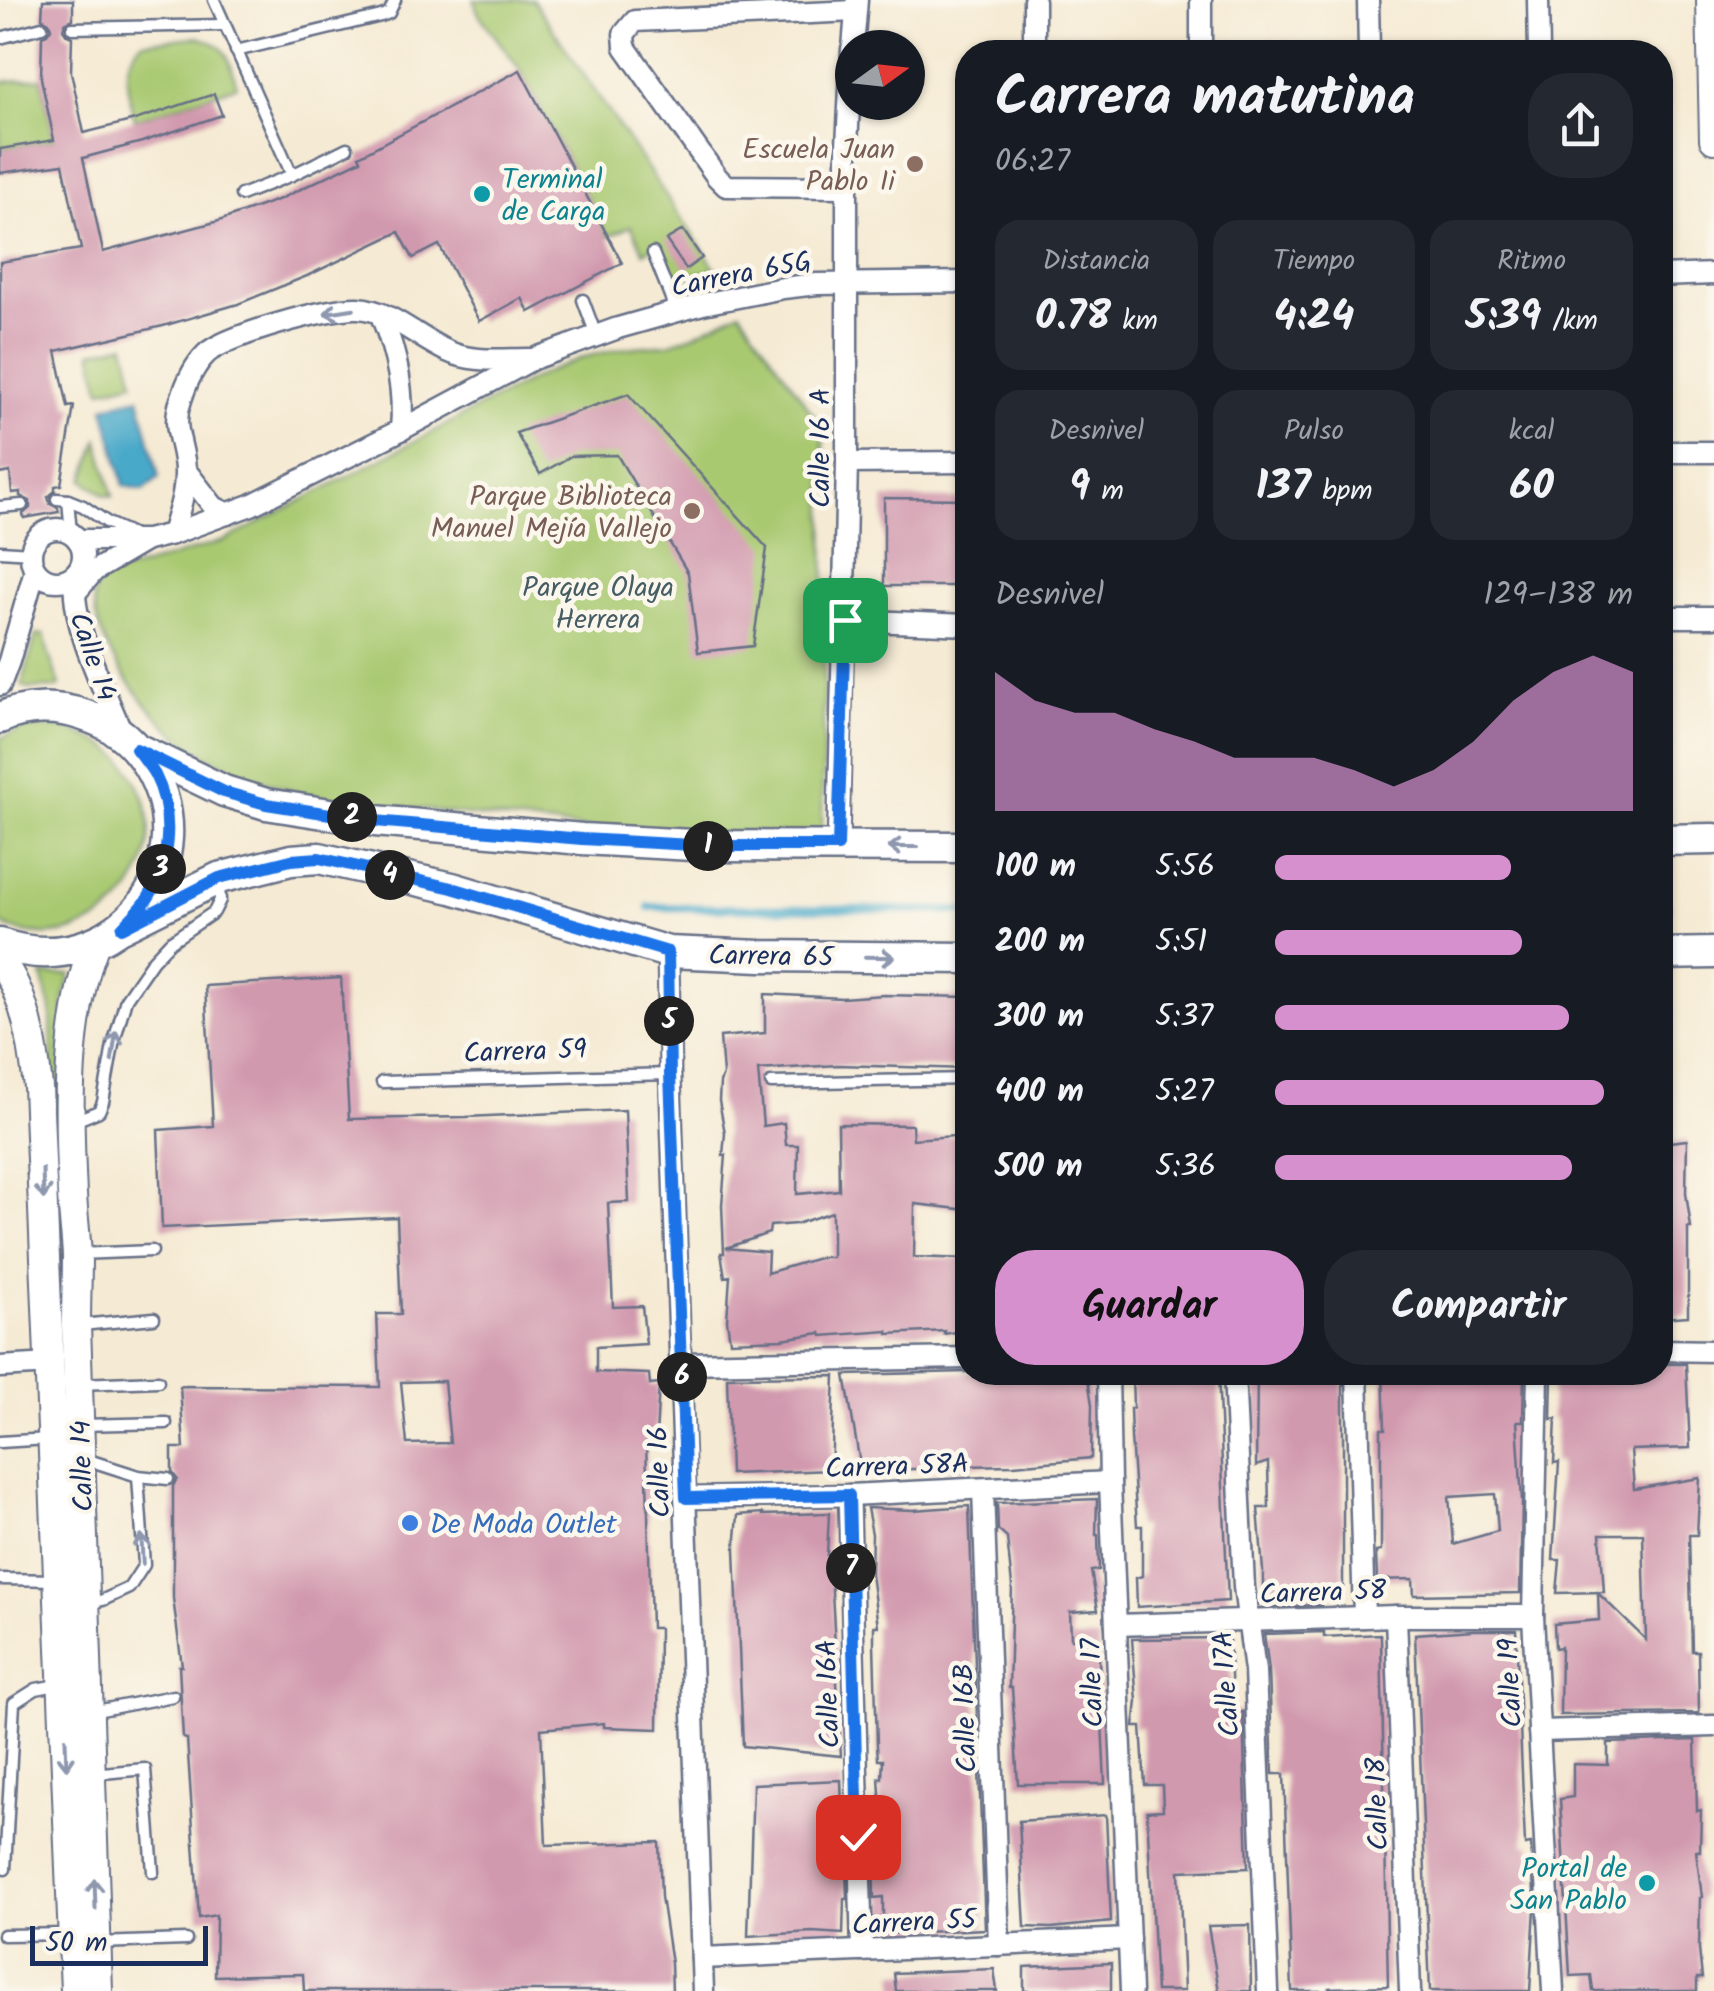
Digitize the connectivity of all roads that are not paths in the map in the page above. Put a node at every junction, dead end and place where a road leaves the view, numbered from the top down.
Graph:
1 (214, 0) edge
2 (395, 0) edge
3 (1034, 0) edge
4 (1201, 0) edge
5 (1368, 0) edge
6 (1538, 0) edge
7 (856, 5) edge
8 (1712, 16) edge
9 (223, 25) junction
10 (42, 27) dead end
11 (72, 28) dead end
12 (854, 30) edge
13 (0, 38) edge
14 (1034, 40) edge
15 (1201, 40) edge
16 (1368, 40) edge
17 (1539, 40) edge
18 (236, 51) junction
19 (849, 120) edge
20 (1714, 139) edge
21 (347, 148) dead end
22 (292, 174) junction
23 (846, 186) junction
24 (241, 195) dead end
25 (653, 253) dead end
26 (1714, 274) edge
27 (1673, 276) edge
28 (955, 282) edge
29 (847, 284) junction
30 (584, 300) dead end
31 (676, 312) junction
32 (381, 314) junction
33 (597, 336) junction
34 (533, 359) junction
35 (401, 430) junction
36 (1673, 452) edge
37 (1714, 452) edge
38 (955, 462) edge
39 (847, 463) junction
40 (186, 471) junction
41 (22, 505) dead end
42 (0, 507) edge
43 (228, 514) junction
44 (172, 534) junction
45 (75, 537) junction
46 (147, 540) junction
47 (3, 550) edge
48 (33, 561) junction
49 (75, 574) junction
50 (74, 597) junction
51 (1673, 617) edge
52 (1714, 617) edge
53 (845, 620) junction
54 (955, 624) edge
55 (0, 685) edge
56 (0, 718) edge
57 (129, 742) junction
58 (1714, 839) edge
59 (1673, 840) edge
60 (838, 846) junction
61 (955, 847) edge
62 (219, 878) junction
63 (108, 935) junction
64 (0, 944) edge
65 (668, 952) junction
66 (1714, 953) edge
67 (1673, 954) edge
68 (955, 958) edge
69 (0, 960) edge
70 (670, 1074) junction
71 (955, 1079) edge
72 (382, 1082) dead end
73 (772, 1083) dead end
74 (71, 1122) junction
75 (152, 1251) dead end
76 (76, 1254) junction
77 (154, 1318) dead end
78 (76, 1325) junction
79 (1673, 1350) edge
80 (1714, 1350) edge
81 (955, 1358) edge
82 (682, 1363) junction
83 (50, 1364) junction
84 (0, 1367) edge
85 (158, 1381) dead end
86 (78, 1384) junction
87 (1108, 1385) edge
88 (1235, 1385) edge
89 (1357, 1385) edge
90 (1538, 1385) edge
91 (166, 1423) dead end
92 (80, 1425) junction
93 (54, 1438) junction
94 (0, 1442) edge
95 (80, 1457) junction
96 (138, 1476) junction
97 (168, 1479) dead end
98 (1110, 1482) junction
99 (983, 1489) junction
100 (849, 1495) junction
101 (686, 1498) junction
102 (0, 1579) edge
103 (59, 1580) junction
104 (84, 1604) junction
105 (1396, 1616) junction
106 (1533, 1616) junction
107 (1364, 1618) junction
108 (1248, 1621) junction
109 (1116, 1626) junction
110 (64, 1684) junction
111 (173, 1696) dead end
112 (88, 1713) junction
113 (1714, 1726) edge
114 (1539, 1731) junction
115 (90, 1774) junction
116 (4, 1869) dead end
117 (153, 1872) dead end
118 (3, 1935) dead end
119 (85, 1939) junction
120 (1129, 1939) junction
121 (186, 1940) dead end
122 (999, 1944) junction
123 (862, 1951) junction
124 (702, 1958) junction
125 (75, 1991) edge
126 (98, 1991) edge
127 (703, 1991) edge
128 (1131, 1991) edge
129 (1268, 1991) edge
130 (1410, 1991) edge
131 (1553, 1991) edge

1 - 9 lane
2 - 18 lane
3 - 14 street
4 - 15 street
5 - 16 street
6 - 17 street
7 - 12 street, Calle 16 A
7 - 23 street
8 - 20 street
9 - 11 lane
9 - 18 lane
10 - 13 lane
18 - 22 lane
19 - 23 street, Calle 16 A
21 - 22 lane
22 - 24 lane
23 - 29 street, Calle 16 A
25 - 31 lane
26 - 27 street
28 - 29 street, Carrera 65G
29 - 31 street, Carrera 65G
29 - 39 street, Calle 16 A
30 - 33 lane
31 - 33 street, Carrera 65G
32 - 34 street, Carrera 65G
32 - 35 street
32 -> 40 street, Carrera 65G
33 - 34 street, Carrera 65G
34 - 35 street, Carrera 65G
35 - 43 street, Carrera 65G
36 - 37 street
38 - 39 street
39 - 53 street, Calle 16 A
40 - 43 street, Carrera 65G
40 - 44 street, Carrera 65G
41 - 42 lane
43 - 44 street, Carrera 65G
44 - 46 street, Carrera 65G
45 - 46 street, Carrera 65G
45 - 46 lane
45 - 48 street
45 - 49 street
46 - 50 street
47 - 48 lane
48 - 49 street
48 - 55 street, Calle 14
49 - 50 street, Calle 14
50 - 57 street, Calle 14
51 - 52 street
53 - 54 street
53 - 60 street, Calle 16 A
56 - 57 main road
57 - 60 main road
57 - 63 main road
58 - 59 main road
61 -> 60 main road
62 - 63 main road, Carrera 65
62 - 65 main road, Carrera 65
74 -> 62 lane
63 - 64 main road, Carrera 65
63 - 74 street, Calle 14
65 -> 68 main road, Carrera 65
65 - 70 street, Calle 16
66 - 67 main road
69 -> 83 street, Calle 14
70 - 72 lane, Carrera 59
70 - 82 street, Calle 16
71 - 73 lane
74 - 76 street, Calle 14
75 - 76 lane
76 - 78 street, Calle 14
77 - 78 lane
78 - 86 street, Calle 14
79 - 80 street
81 - 82 street
82 - 101 street, Calle 16
83 - 84 street
83 - 93 street, Calle 14
85 - 86 lane
86 - 92 street, Calle 14
87 - 98 street, Calle 17
88 - 108 street, Calle 17A
89 - 107 street
90 - 106 street, Calle 19
91 - 92 lane
92 - 95 street, Calle 14
93 - 94 lane
93 - 103 street, Calle 14
95 - 96 lane
95 - 104 street, Calle 14
96 - 97 lane
104 -> 96 lane
98 - 99 street, Carrera 58A
98 - 109 street, Calle 17
99 - 100 street, Carrera 58A
99 - 122 street, Calle 16B
100 - 101 street, Carrera 58A
100 - 123 street, Calle 16A
101 - 124 street, Calle 16
102 - 103 lane
103 - 110 street, Calle 14
104 - 112 street, Calle 14
105 - 106 street, Carrera 58
105 - 107 street, Carrera 58
105 - 130 street, Calle 18
106 - 114 street, Calle 19
107 - 108 street, Carrera 58
108 - 109 street, Carrera 58
108 - 129 street, Calle 17A
109 - 120 street, Calle 17
110 - 116 lane
110 -> 119 street, Calle 14
111 - 112 lane
112 - 115 street, Calle 14
113 - 114 street
114 - 131 street, Calle 19
115 - 117 lane
119 -> 115 street, Calle 14
118 - 119 lane
119 - 121 lane
119 - 125 street, Calle 14
119 - 126 street, Calle 14
120 - 122 street, Carrera 55
120 - 128 street, Calle 17
122 - 123 street, Carrera 55
123 - 124 street, Carrera 55
124 - 127 street, Calle 16

